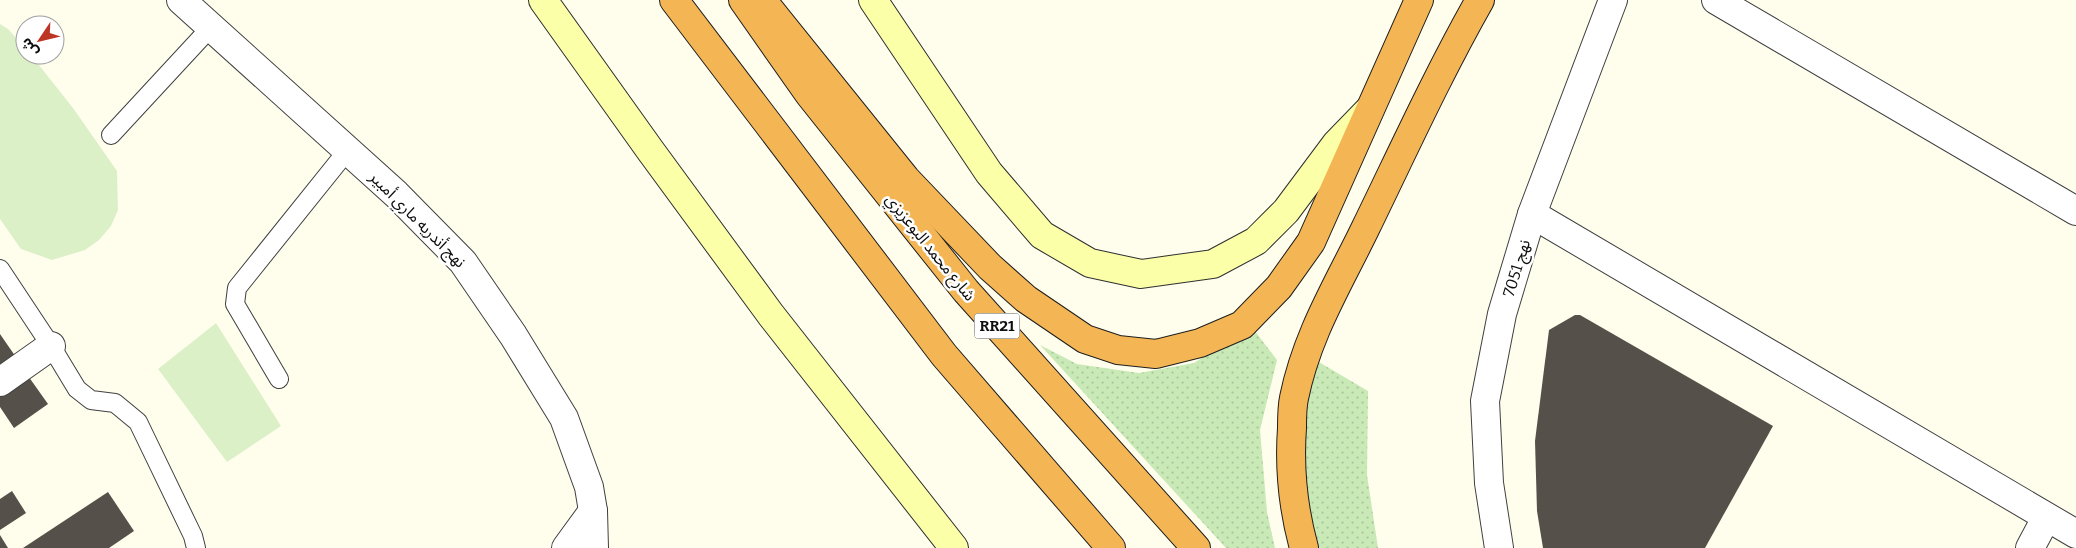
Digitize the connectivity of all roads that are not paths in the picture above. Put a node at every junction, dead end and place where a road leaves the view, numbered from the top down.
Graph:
1 (181, 0) edge
2 (543, 0) edge
3 (674, 0) edge
4 (743, 0) edge
5 (762, 0) edge
6 (873, 0) edge
7 (1419, 0) edge
8 (1480, 0) edge
9 (1716, 0) edge
10 (1615, 4) edge
11 (211, 27) junction
12 (814, 83) junction
13 (1370, 109) junction
14 (111, 135) dead end
15 (348, 151) junction
16 (2076, 211) edge
17 (1532, 214) junction
18 (0, 269) edge
19 (52, 346) junction
20 (944, 355) junction
21 (280, 379) dead end
22 (0, 382) edge
23 (594, 511) junction
24 (2046, 518) junction
25 (2076, 534) edge
26 (196, 548) edge
27 (566, 548) edge
28 (594, 548) edge
29 (954, 548) edge
30 (1090, 548) edge
31 (1111, 548) edge
32 (1196, 548) edge
33 (1304, 548) edge
34 (1499, 548) edge
35 (2030, 548) edge

1 - 11 street, نهج أندريه ماري أمبير
2 - 29 street
3 - 20 highway
4 - 12 highway, شارع محمد البوعزيزي / RR21
5 - 12 highway
6 - 13 street
7 - 13 highway
8 - 33 highway
9 - 16 street
10 - 17 street, نهج 7051
11 - 14 lane
11 - 15 street, نهج أندريه ماري أمبير
12 - 13 highway
12 - 32 highway, شارع محمد البوعزيزي / RR21
15 - 21 lane
15 - 23 street, نهج أندريه ماري أمبير
17 - 24 street
17 - 34 street, نهج 7051
18 - 19 lane
19 - 22 street
19 - 26 lane
20 - 30 highway
20 - 31 highway
23 - 27 street
23 - 28 street, نهج أندريه ماري أمبير
24 - 25 street
24 - 35 street

